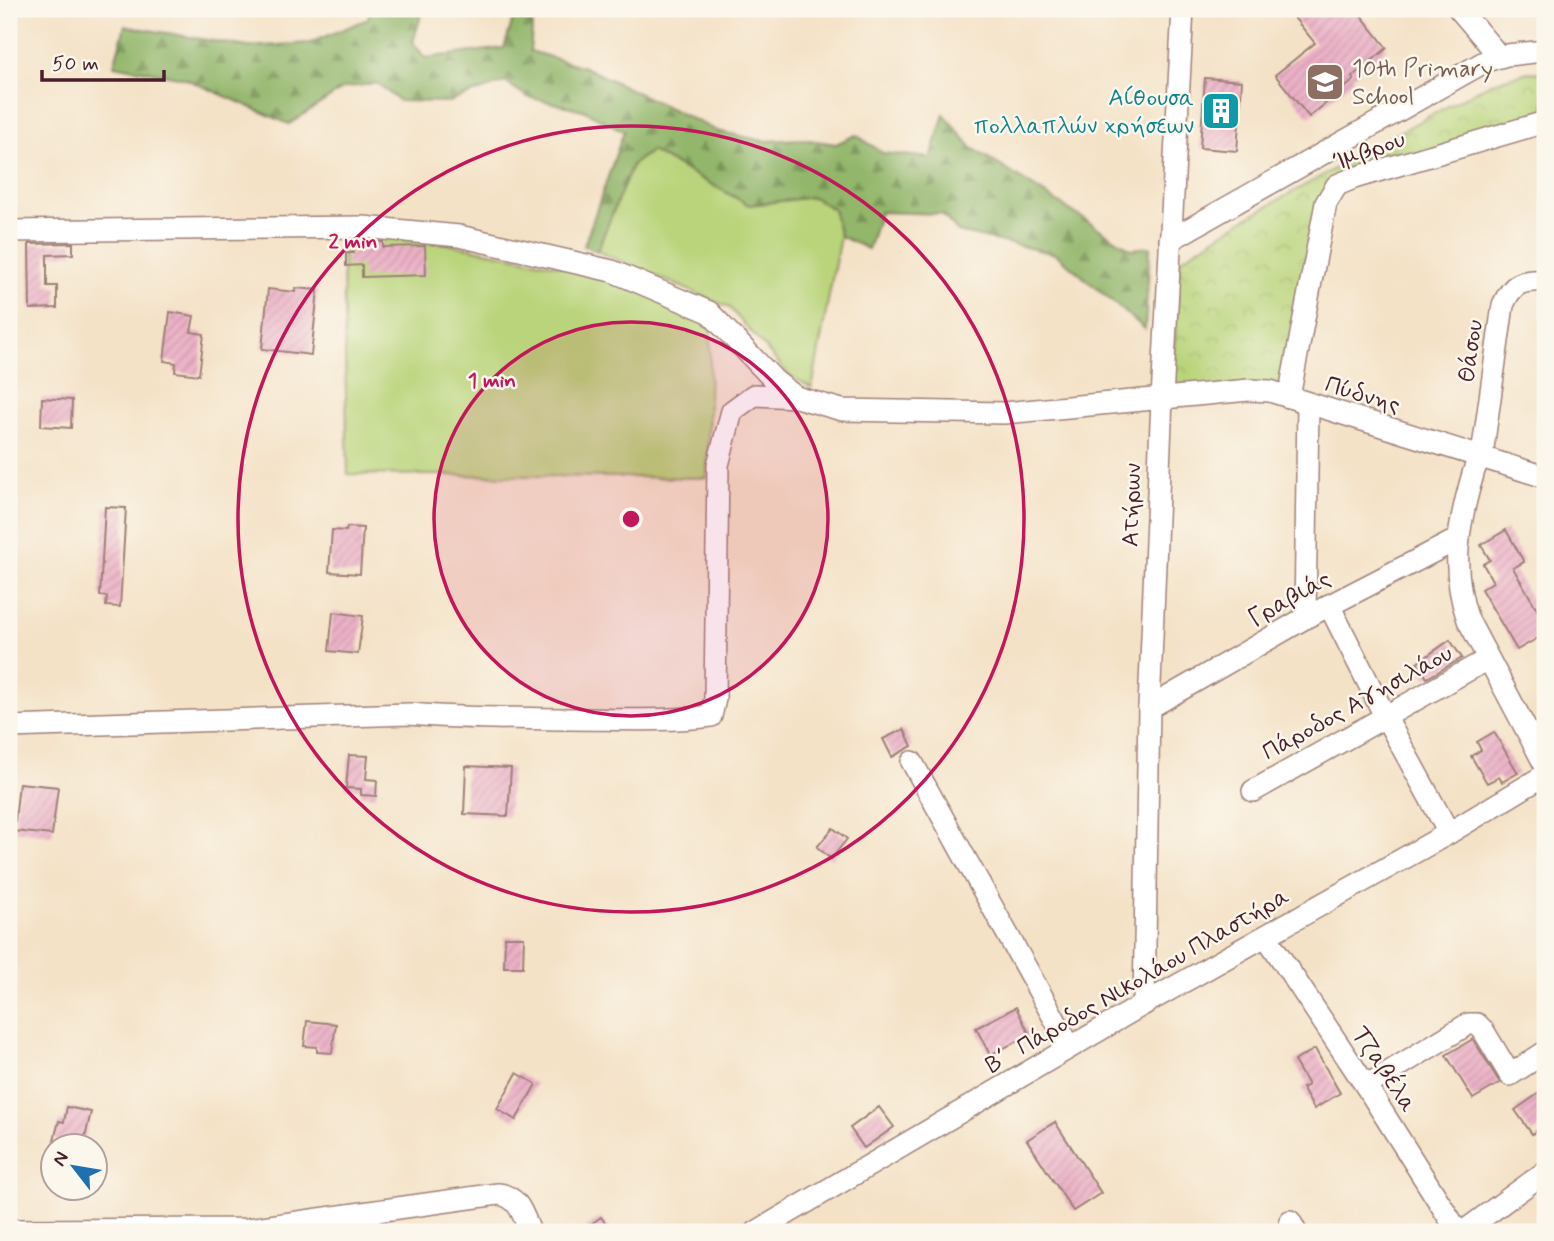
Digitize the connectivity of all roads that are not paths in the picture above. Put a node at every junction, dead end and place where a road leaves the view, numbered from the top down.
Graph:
1 (1183, 9) edge
2 (1459, 9) edge
3 (1545, 51) edge
4 (1499, 56) junction
5 (1545, 122) edge
6 (9, 231) edge
7 (1170, 240) junction
8 (1545, 281) edge
9 (796, 397) junction
10 (1162, 399) junction
11 (1299, 401) junction
12 (1481, 458) junction
13 (1545, 478) edge
14 (1458, 539) junction
15 (1329, 605) junction
16 (1306, 618) junction
17 (1488, 659) junction
18 (1149, 708) junction
19 (1385, 716) junction
20 (9, 727) edge
21 (912, 762) dead end
22 (1545, 765) edge
23 (1545, 775) edge
24 (1252, 791) dead end
25 (1448, 834) junction
26 (1266, 936) junction
27 (1144, 1004) junction
28 (1070, 1047) junction
29 (1545, 1052) edge
30 (1366, 1086) junction
31 (1545, 1172) edge
32 (9, 1230) edge
33 (530, 1232) edge
34 (756, 1232) edge
35 (1460, 1232) edge

1 - 7 street, Ατήρων
2 - 4 street
3 - 4 street
4 - 7 street
5 - 11 street, Ίμβρου
6 - 9 street
7 - 10 street, Ατήρων
8 - 12 street, Θάσου
9 - 10 street, Πύδνης
9 - 20 street
10 - 11 street, Πύδνης
10 - 18 street, Ατήρων
11 - 12 street, Πύδνης
11 - 16 street, Ίμβρου
12 - 13 street, Πύδνης
12 - 14 street
14 - 15 street, Γραβιάς
14 - 17 street
15 - 16 street, Γραβιάς
15 - 19 street
16 - 18 street, Γραβιάς
17 - 19 street, Πάροδος Αγησιλάου
17 - 22 street
18 - 27 street, Ατήρων
19 - 24 street, Πάροδος Αγησιλάου
19 - 25 street
21 - 28 street
23 - 25 street, Β΄ Πάροδος Νικολάου Πλαστήρα
25 - 26 street, Β΄ Πάροδος Νικολάου Πλαστήρα
26 - 27 street, Β΄ Πάροδος Νικολάου Πλαστήρα
26 - 30 street, Τζαβέλα
27 - 28 street, Β΄ Πάροδος Νικολάου Πλαστήρα
28 - 34 street, Β΄ Πάροδος Νικολάου Πλαστήρα
29 - 30 street
30 - 35 street, Τζαβέλα
31 - 35 street
32 - 33 street

